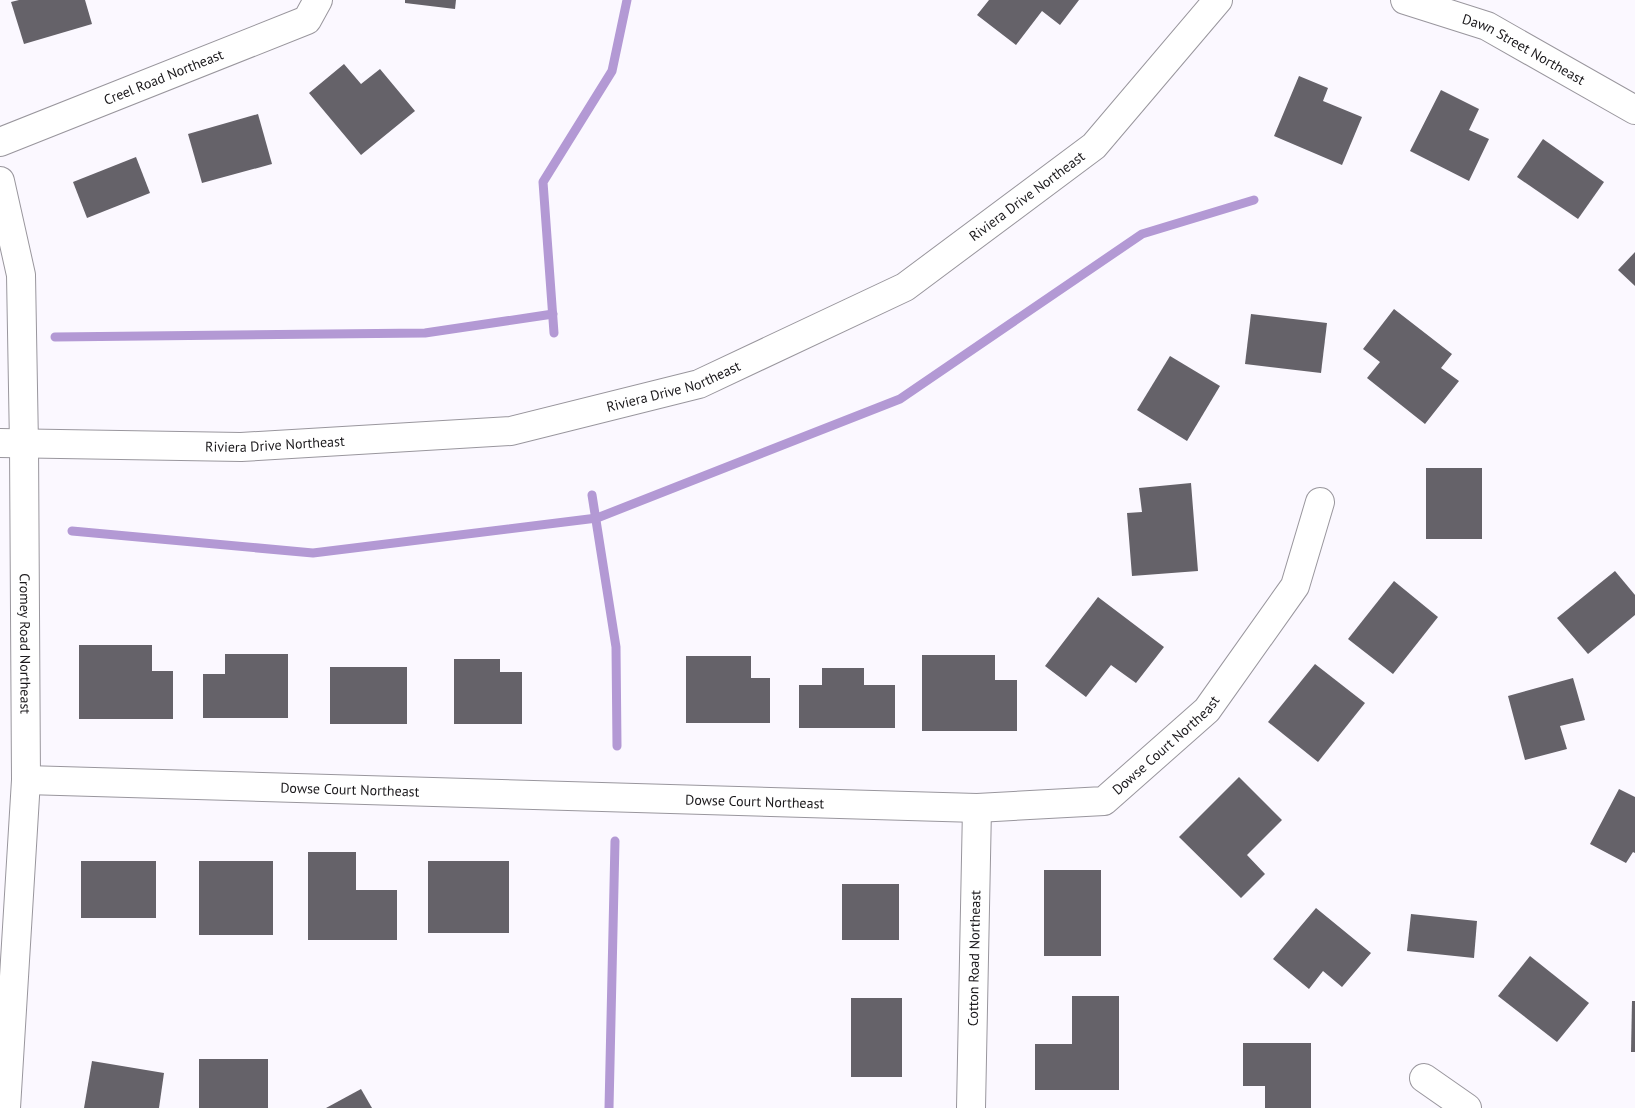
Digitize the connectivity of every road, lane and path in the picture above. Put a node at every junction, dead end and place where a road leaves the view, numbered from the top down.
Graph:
1 (318, 0) edge
2 (1218, 0) edge
3 (1405, 0) edge
4 (1635, 110) edge
5 (0, 142) edge
6 (0, 181) edge
7 (12, 444) edge
8 (1320, 502) dead end
9 (26, 780) junction
10 (977, 808) junction
11 (1424, 1078) dead end
12 (6, 1108) edge
13 (971, 1108) edge
14 (1467, 1108) edge

1 - 5 street, Creel Road Northeast
2 - 7 street, Riviera Drive Northeast
3 - 4 street, Dawn Street Northeast
6 - 7 street, Cromey Road Northeast
7 - 9 street, Cromey Road Northeast
8 - 10 street, Dowse Court Northeast
9 - 10 street, Dowse Court Northeast
9 - 12 street, Cromey Road Northeast
10 - 13 street, Cotton Road Northeast
11 - 14 street

